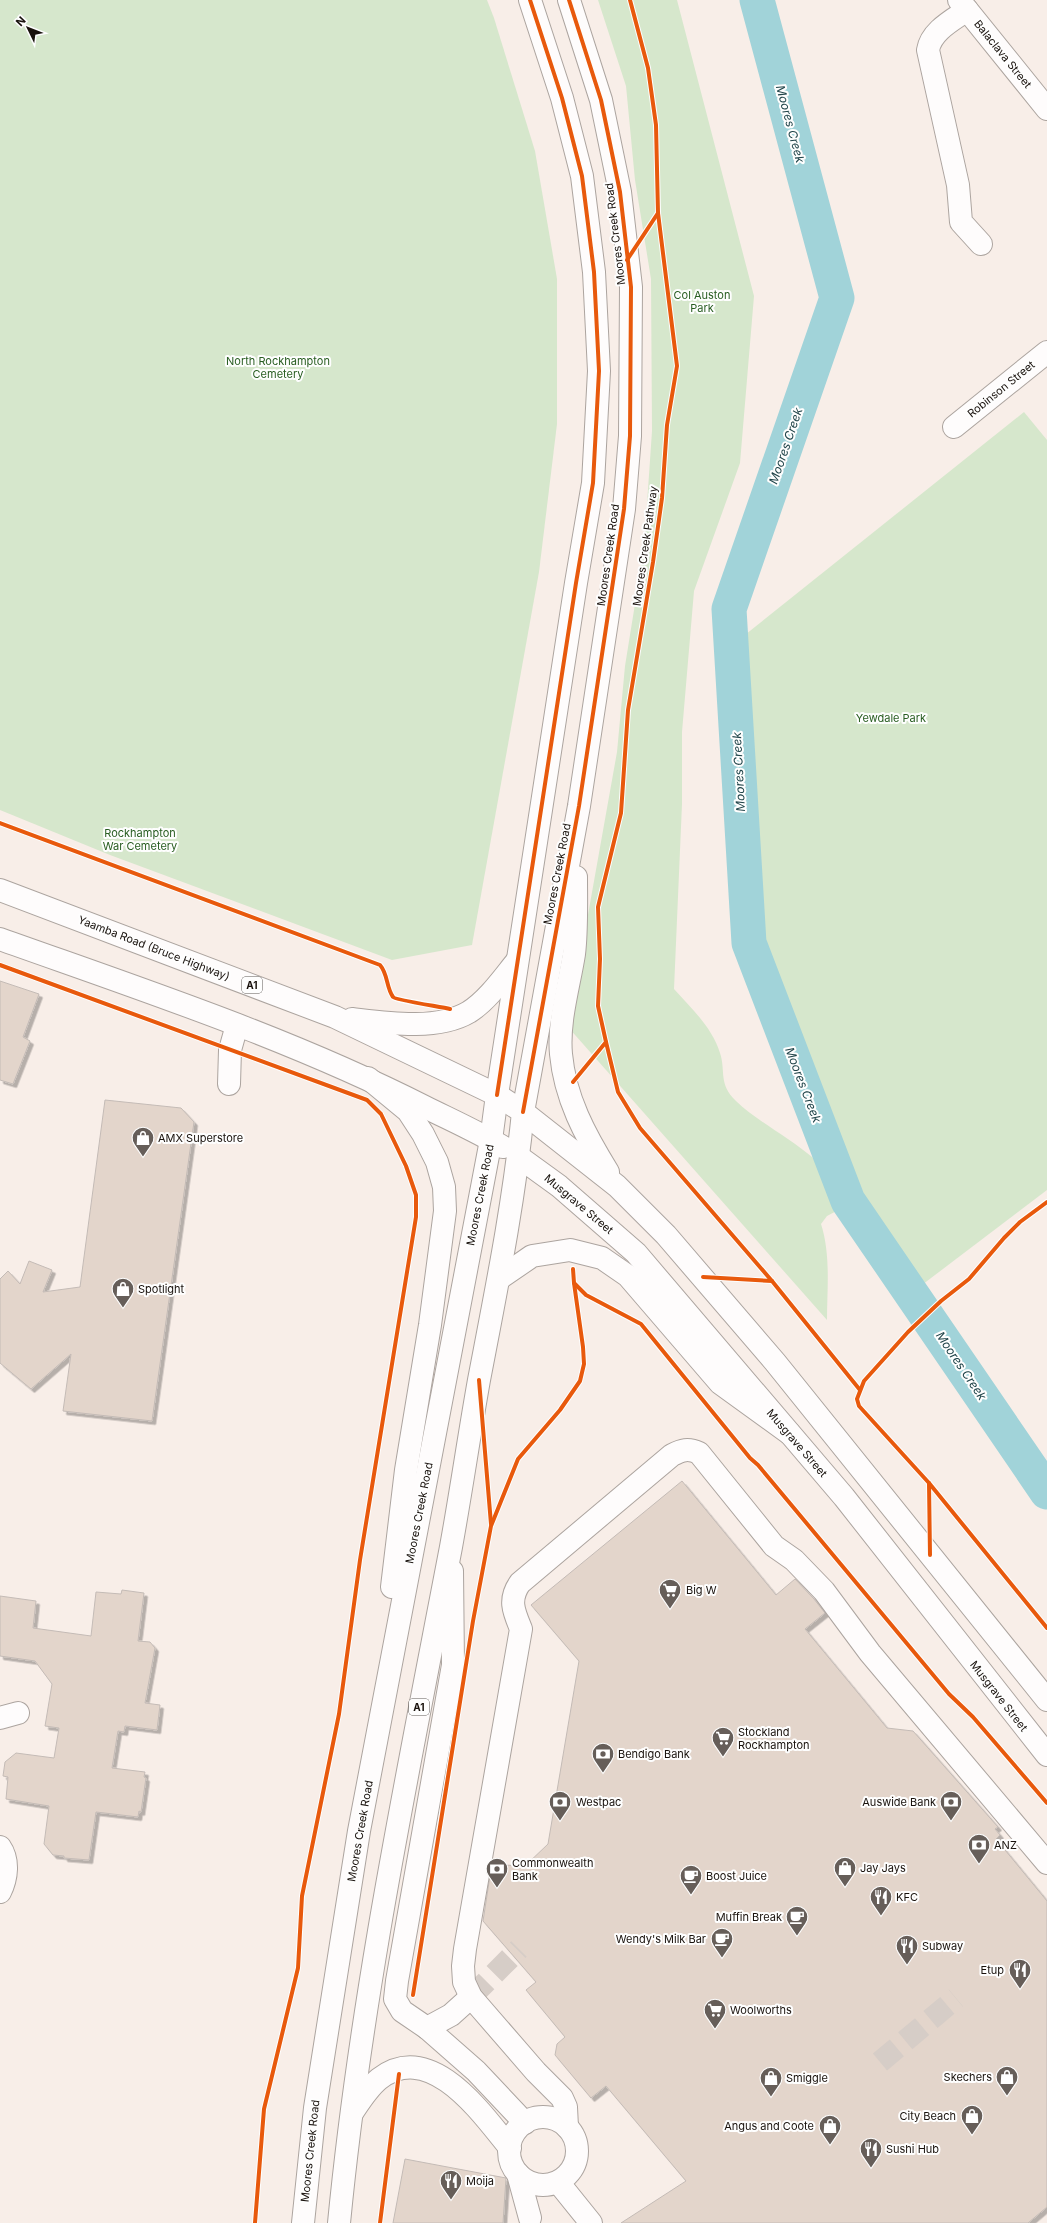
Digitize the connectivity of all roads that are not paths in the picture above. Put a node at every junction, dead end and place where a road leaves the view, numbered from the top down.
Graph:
1 (530, 0) edge
2 (569, 0) edge
3 (963, 5) edge
4 (1047, 109) edge
5 (981, 244) dead end
6 (1047, 352) edge
7 (954, 426) dead end
8 (579, 806) junction
9 (0, 890) edge
10 (0, 939) edge
11 (517, 961) junction
12 (335, 1016) junction
13 (237, 1025) junction
14 (368, 1078) junction
15 (229, 1084) dead end
16 (497, 1095) junction
17 (523, 1112) junction
18 (491, 1140) junction
19 (519, 1157) junction
20 (617, 1186) junction
21 (500, 1278) junction
22 (789, 1433) junction
23 (451, 1544) junction
24 (1047, 1700) edge
25 (1047, 1755) edge
26 (370, 1775) junction
27 (0, 1847) edge
28 (1047, 1864) edge
29 (0, 1892) edge
30 (471, 1997) junction
31 (427, 2028) junction
32 (536, 2072) junction
33 (352, 2113) junction
34 (535, 2120) junction
35 (567, 2127) junction
36 (510, 2148) junction
37 (518, 2174) junction
38 (553, 2183) junction
39 (529, 2220) edge
40 (303, 2223) edge
41 (339, 2223) edge
42 (591, 2223) edge

1 - 11 main road, Moores Creek Road
2 - 8 main road, Moores Creek Road
3 - 4 main road, Balaclava Street
3 - 5 main road
6 - 7 main road, Robinson Street
8 - 17 main road, Moores Creek Road
8 - 20 main road
9 - 12 main road, Yaamba Road (Bruce Highway) / A1
10 - 13 main road
11 - 12 main road
11 - 16 main road, Moores Creek Road
12 - 16 main road, Yaamba Road (Bruce Highway) / A1
13 - 14 main road
13 - 15 main road
14 - 18 main road
14 - 26 main road
16 - 17 main road, Yaamba Road (Bruce Highway) / A1
16 - 18 main road, Moores Creek Road
17 - 19 main road, Moores Creek Road / A1
17 - 20 main road
18 - 19 main road
18 - 26 main road, Moores Creek Road
19 - 21 main road, Moores Creek Road / A1
19 - 22 main road, Musgrave Street
20 - 24 main road
21 - 22 main road
21 - 23 main road, Moores Creek Road / A1
22 - 25 main road, Musgrave Street
23 - 31 main road
23 - 33 main road, Moores Creek Road / A1
26 - 40 main road, Moores Creek Road
27 - 29 main road
28 - 30 main road
30 - 31 main road
30 - 32 main road
31 - 34 main road
32 - 34 main road
32 - 35 main road
33 - 36 main road
33 - 41 main road, Moores Creek Road / A1
34 - 35 main road
34 - 36 main road
35 - 38 main road
36 - 37 main road
37 - 38 main road
37 - 39 main road
38 - 39 main road
38 - 42 main road

